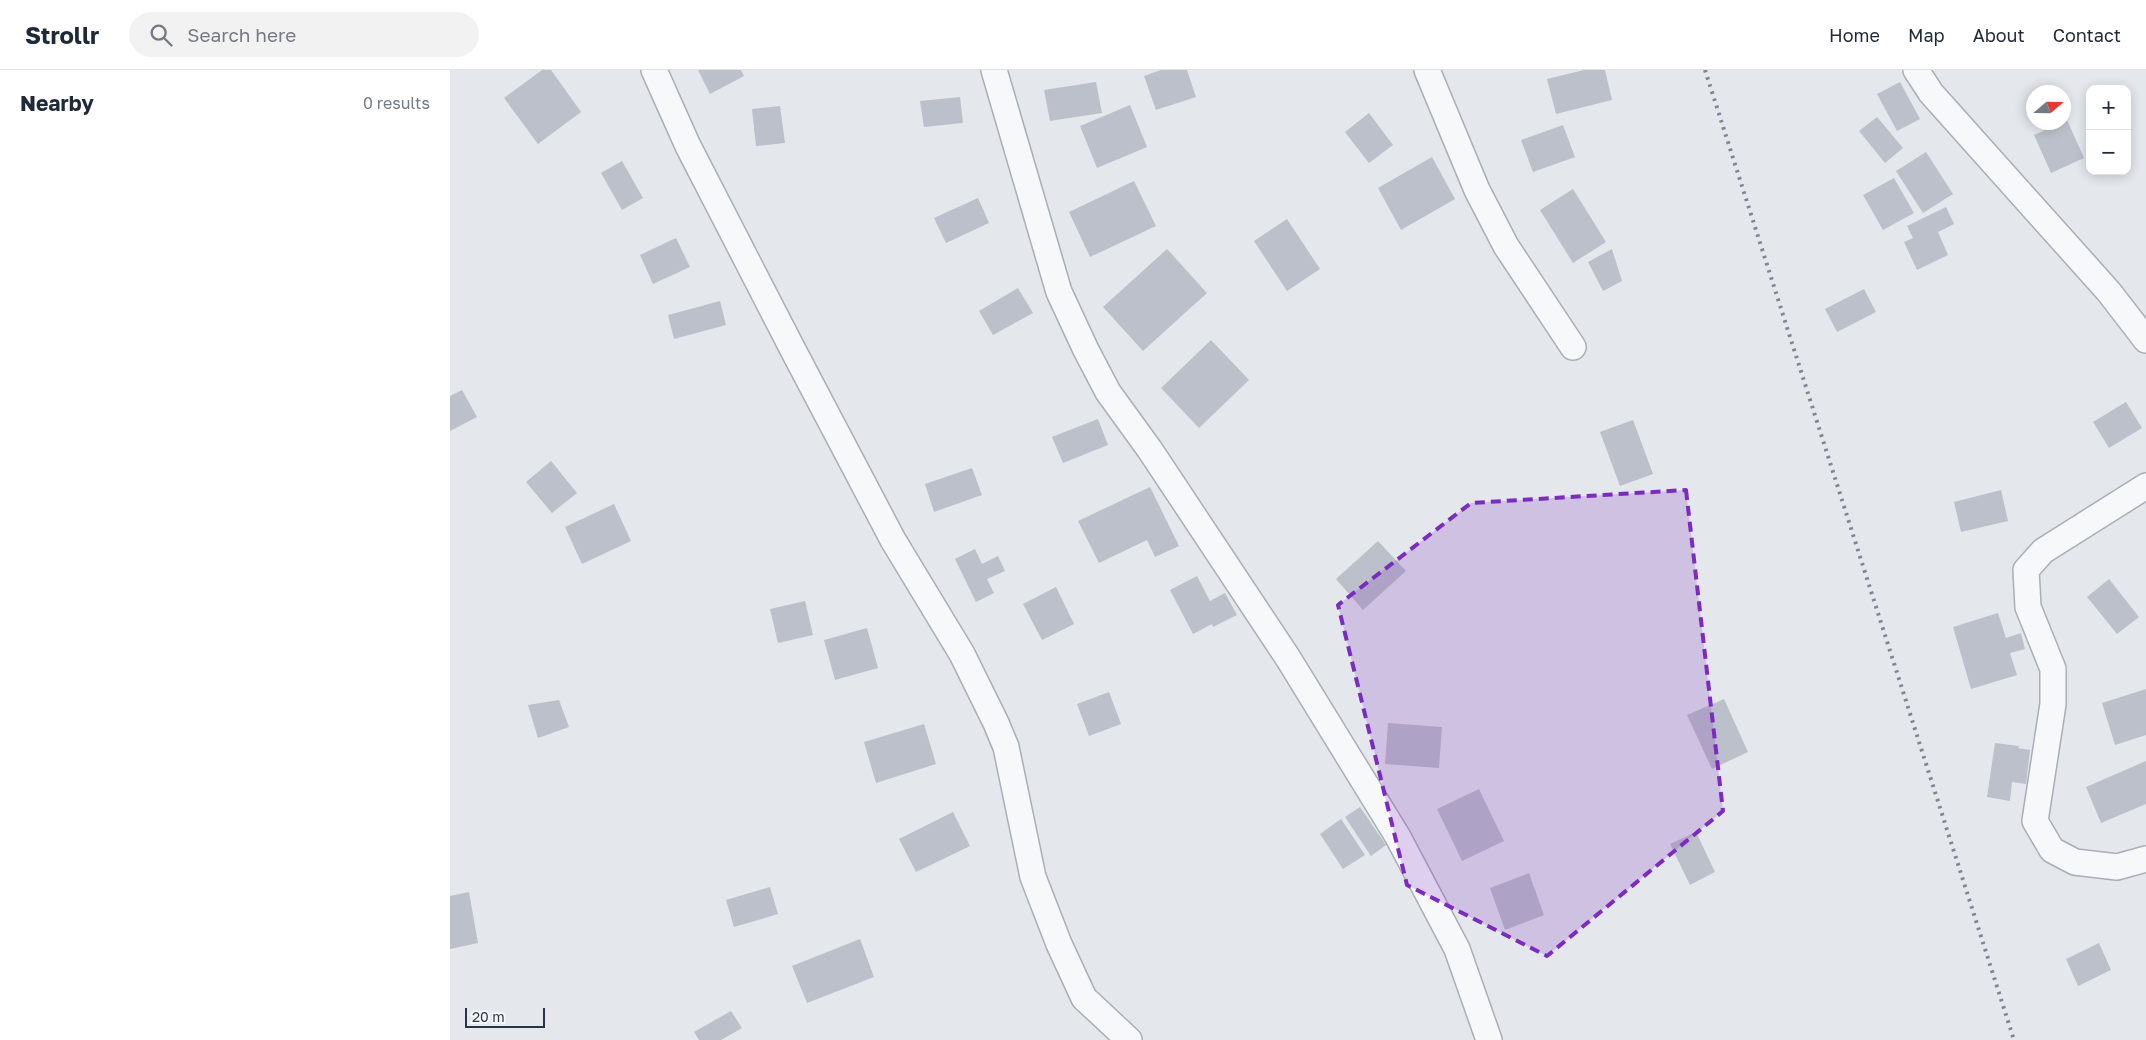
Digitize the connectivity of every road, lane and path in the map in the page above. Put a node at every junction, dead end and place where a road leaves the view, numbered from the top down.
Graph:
1 (654, 70) edge
2 (994, 70) edge
3 (1427, 70) edge
4 (1916, 70) edge
5 (2146, 340) edge
6 (1572, 347) dead end
7 (2146, 486) edge
8 (2146, 858) edge
9 (1129, 1040) edge
10 (1489, 1040) edge

1 - 9 street
2 - 10 street
3 - 6 street
4 - 5 street
7 - 8 street

